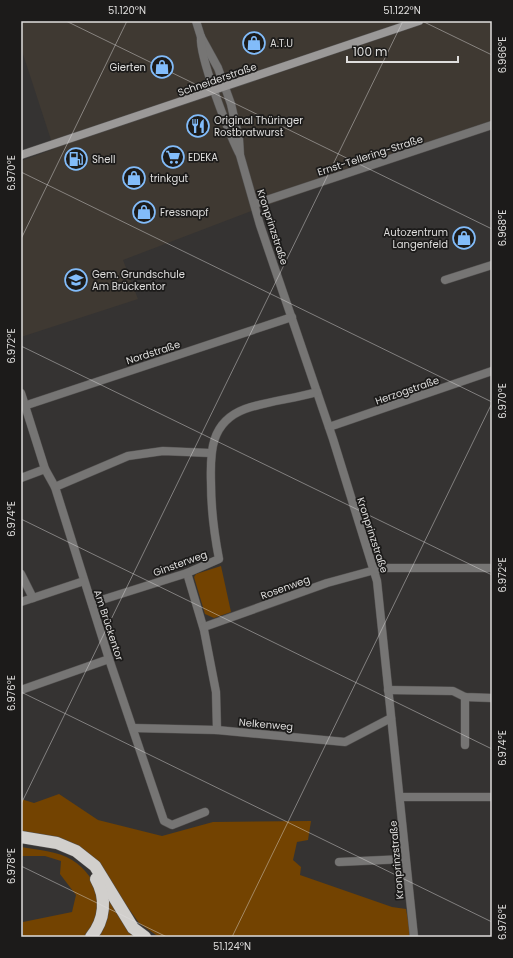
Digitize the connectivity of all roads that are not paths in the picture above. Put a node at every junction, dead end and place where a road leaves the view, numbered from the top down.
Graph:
1 (196, 21) edge
2 (419, 21) edge
3 (201, 37) junction
4 (225, 87) junction
5 (215, 91) junction
6 (492, 125) edge
7 (21, 155) edge
8 (240, 155) junction
9 (255, 204) junction
10 (492, 265) edge
11 (445, 280) dead end
12 (292, 317) junction
13 (492, 371) edge
14 (317, 392) junction
15 (21, 393) edge
16 (23, 406) edge
17 (329, 428) junction
18 (210, 453) junction
19 (45, 469) junction
20 (21, 478) edge
21 (55, 488) junction
22 (492, 568) edge
23 (374, 570) junction
24 (186, 573) junction
25 (21, 574) edge
26 (84, 581) junction
27 (33, 598) junction
28 (21, 602) edge
29 (92, 603) junction
30 (204, 627) junction
31 (109, 659) junction
32 (21, 690) edge
33 (388, 690) junction
34 (464, 697) junction
35 (492, 698) edge
36 (391, 718) junction
37 (133, 728) junction
38 (217, 730) junction
39 (465, 745) dead end
40 (401, 797) junction
41 (492, 797) edge
42 (205, 812) dead end
43 (21, 837) edge
44 (21, 842) edge
45 (405, 859) junction
46 (339, 862) dead end
47 (91, 937) edge
48 (145, 937) edge
49 (414, 937) edge

1 - 3 street, Kronprinzstraße
2 - 4 main road, Schneiderstraße
3 - 4 street, Kronprinzstraße
3 - 5 street, Kronprinzstraße
4 - 5 main road, Schneiderstraße
4 - 8 street, Kronprinzstraße
5 - 7 main road, Schneiderstraße
5 - 8 street, Kronprinzstraße
6 - 9 street, Ernst-Tellering-Straße
8 - 9 street, Kronprinzstraße
9 - 12 street, Kronprinzstraße
10 - 11 street
12 - 14 street, Kronprinzstraße
12 - 16 street, Nordstraße
13 - 17 street, Herzogstraße
14 - 17 street, Kronprinzstraße
14 - 18 street
15 - 16 street, Am Brückentor
16 - 19 street, Am Brückentor
17 - 23 street, Kronprinzstraße
18 - 21 street
18 - 24 street, Ginsterweg
19 - 20 street
19 - 21 street, Am Brückentor
21 - 26 street, Am Brückentor
22 - 23 street, Rosenweg
23 - 30 street, Rosenweg
23 - 33 street, Kronprinzstraße
24 - 29 street, Ginsterweg
24 - 30 street
25 - 27 street
26 - 27 street
26 - 29 street, Am Brückentor
27 - 28 street
29 - 31 street, Am Brückentor
30 - 38 street
31 - 32 street
31 - 37 street, Am Brückentor
33 - 34 street
33 - 36 street, Kronprinzstraße
34 - 35 street
34 - 39 street
36 - 38 street, Nelkenweg
36 - 40 street, Kronprinzstraße
37 - 38 street, Nelkenweg
37 - 42 street, Am Brückentor
40 - 41 street
40 - 45 street, Kronprinzstraße
43 - 48 highway
44 - 47 highway
45 - 46 street
45 - 49 street, Kronprinzstraße

